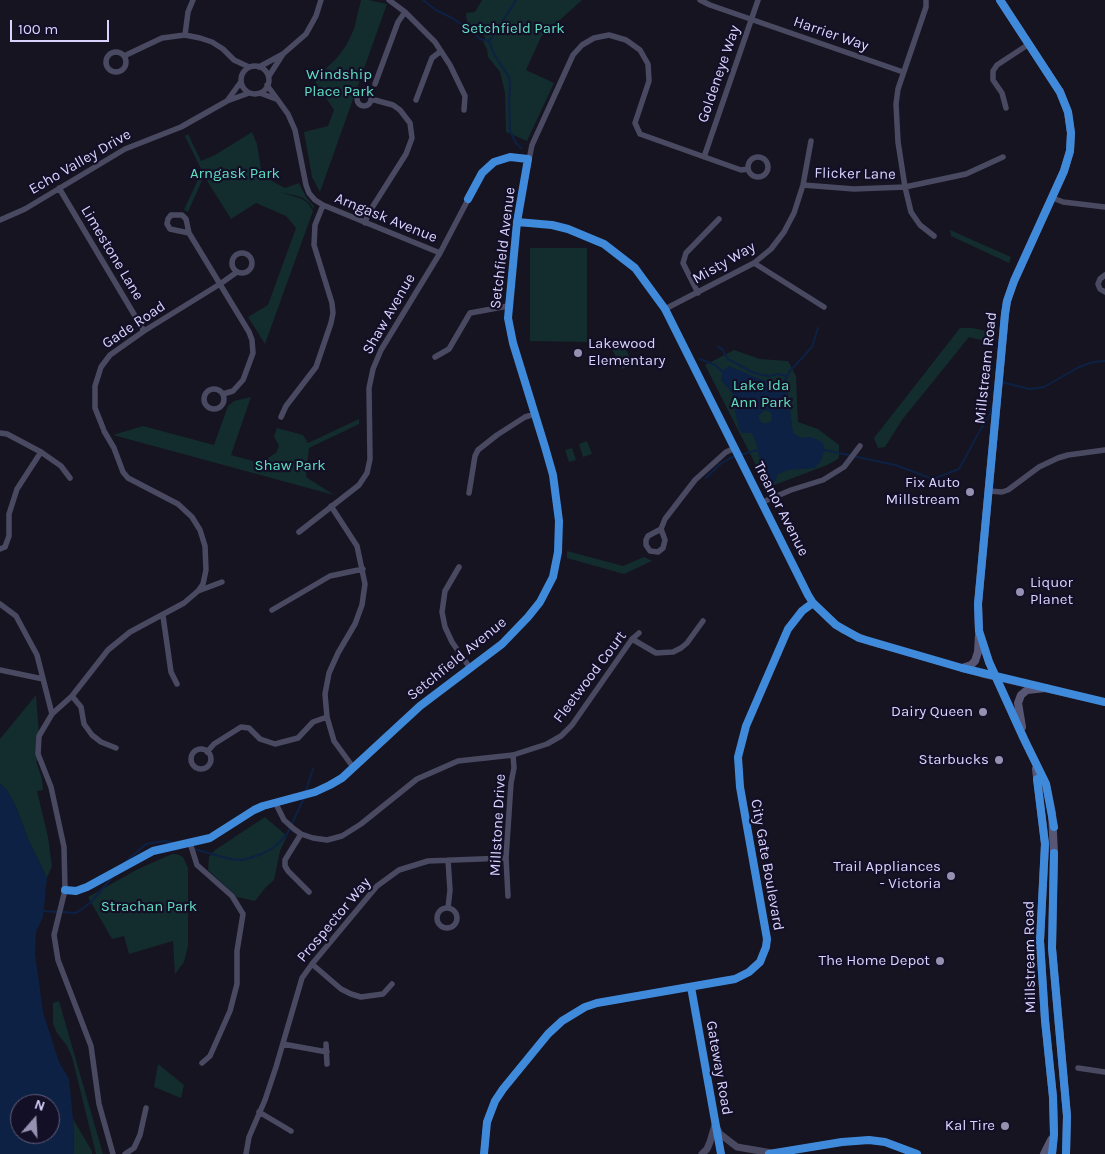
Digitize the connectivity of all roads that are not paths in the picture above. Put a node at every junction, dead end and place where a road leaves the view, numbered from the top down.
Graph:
1 (194, 0) edge
2 (321, 0) edge
3 (389, 0) edge
4 (700, 0) edge
5 (758, 0) edge
6 (926, 0) edge
7 (1000, 0) edge
8 (405, 12) junction
9 (751, 19) junction
10 (185, 35) junction
11 (1029, 44) junction
12 (441, 51) junction
13 (283, 54) junction
14 (124, 56) dead end
15 (234, 60) junction
16 (259, 66) junction
17 (249, 67) junction
18 (903, 72) junction
19 (241, 74) junction
20 (269, 76) junction
21 (240, 83) junction
22 (375, 84) dead end
23 (267, 85) junction
24 (249, 93) junction
25 (260, 93) junction
26 (276, 99) junction
27 (371, 99) dead end
28 (416, 100) dead end
29 (227, 101) junction
30 (1006, 108) dead end
31 (464, 110) dead end
32 (810, 141) dead end
33 (704, 157) junction
34 (1003, 157) dead end
35 (528, 159) junction
36 (748, 169) dead end
37 (802, 185) junction
38 (905, 187) junction
39 (59, 188) junction
40 (1053, 198) junction
41 (323, 205) junction
42 (1105, 207) edge
43 (719, 219) dead end
44 (0, 220) edge
45 (517, 222) junction
46 (365, 223) junction
47 (189, 233) dead end
48 (934, 236) dead end
49 (440, 253) junction
50 (754, 263) junction
51 (237, 272) dead end
52 (1105, 275) edge
53 (220, 284) junction
54 (1105, 292) edge
55 (698, 293) junction
56 (508, 306) junction
57 (824, 307) dead end
58 (665, 309) junction
59 (144, 331) junction
60 (435, 357) dead end
61 (223, 394) dead end
62 (535, 414) junction
63 (281, 417) dead end
64 (0, 433) edge
65 (860, 446) dead end
66 (735, 448) junction
67 (1105, 450) edge
68 (41, 452) junction
69 (70, 478) dead end
70 (989, 491) junction
71 (469, 493) dead end
72 (763, 502) junction
73 (331, 506) junction
74 (661, 530) dead end
75 (299, 532) dead end
76 (0, 549) edge
77 (459, 568) dead end
78 (363, 569) junction
79 (222, 582) dead end
80 (198, 591) junction
81 (813, 603) junction
82 (1, 604) edge
83 (272, 610) dead end
84 (163, 616) junction
85 (703, 621) dead end
86 (979, 631) junction
87 (639, 633) dead end
88 (632, 639) junction
89 (470, 668) junction
90 (962, 668) junction
91 (0, 670) edge
92 (995, 676) junction
93 (43, 679) junction
94 (177, 684) dead end
95 (1046, 688) junction
96 (72, 696) junction
97 (1105, 702) edge
98 (52, 714) junction
99 (327, 718) junction
100 (1024, 739) junction
101 (116, 748) dead end
102 (207, 752) dead end
103 (513, 755) junction
104 (1034, 759) junction
105 (353, 767) junction
106 (275, 802) junction
107 (301, 834) junction
108 (190, 843) junction
109 (506, 858) junction
110 (448, 860) junction
111 (65, 890) junction
112 (309, 892) dead end
113 (508, 896) dead end
114 (448, 908) dead end
115 (312, 964) junction
116 (392, 984) dead end
117 (691, 987) junction
118 (283, 1044) junction
119 (326, 1044) dead end
120 (327, 1052) junction
121 (202, 1063) dead end
122 (327, 1064) dead end
123 (1078, 1068) dead end
124 (1105, 1072) edge
125 (146, 1108) dead end
126 (259, 1112) junction
127 (715, 1125) junction
128 (292, 1131) dead end
129 (1054, 1136) junction
130 (113, 1154) edge
131 (126, 1154) edge
132 (246, 1154) edge
133 (484, 1154) edge
134 (702, 1154) edge
135 (721, 1154) edge
136 (771, 1154) edge
137 (918, 1154) edge
138 (1044, 1154) edge
139 (1052, 1154) edge
140 (1066, 1154) edge

1 - 10 street
2 - 13 street
3 - 8 street
4 - 9 street, Harrier Way
5 - 9 street, Goldeneye Way
6 - 18 street
7 - 11 main road, Millstream Road
8 - 12 street
8 - 22 street
9 - 18 street, Harrier Way
9 - 33 street, Goldeneye Way
10 - 14 street
10 - 15 street
11 - 30 street
11 - 40 main road, Millstream Road
12 - 28 street
12 - 31 street
13 - 16 street
13 - 20 street
15 - 17 street
15 - 19 street
16 - 17 street
16 - 20 street
17 - 19 street
18 - 38 street
19 - 21 street
20 - 23 street
21 - 24 street
21 - 29 street, Echo Valley Drive
23 - 25 street
23 - 26 street, Arngask Avenue
24 - 25 street
24 - 29 street, Echo Valley Drive
25 - 26 street
26 - 41 street, Arngask Avenue
27 - 46 street
29 - 39 street, Echo Valley Drive
32 - 37 street, Misty Way
33 - 35 street, Setchfield Avenue
33 - 36 street, Setchfield Avenue
34 - 38 street, Flicker Lane
35 - 45 street, Setchfield Avenue
35 - 49 street, Shaw Avenue
37 - 38 street, Flicker Lane
37 - 50 street, Misty Way
38 - 48 street
39 - 44 street, Echo Valley Drive
39 - 59 street, Limestone Lane
40 - 42 street
40 - 70 main road, Millstream Road
41 - 46 street, Arngask Avenue
41 - 63 street
43 - 55 street
45 - 56 street, Setchfield Avenue
45 - 58 street, Treanor Avenue
46 - 49 street, Arngask Avenue
47 - 53 street
49 - 73 street, Shaw Avenue
50 - 55 street, Misty Way
50 - 57 street
51 - 53 street, Gade Road
52 - 54 street
53 - 59 street, Gade Road
53 - 61 street
55 - 58 street, Misty Way
56 - 60 street
56 - 62 street, Setchfield Avenue
58 - 66 street, Treanor Avenue
59 - 80 street, Gade Road
62 - 71 street
62 - 89 street, Setchfield Avenue
64 - 68 street
65 - 72 street
66 - 72 street, Treanor Avenue
66 - 74 street
67 - 70 street
68 - 69 street
68 - 76 street
70 - 86 main road, Millstream Road
72 - 81 street, Treanor Avenue
73 - 75 street, Shaw Avenue
73 - 78 street
77 - 89 street
78 - 83 street
78 - 99 street
79 - 80 street
80 - 84 street
81 - 90 street, Treanor Avenue
81 - 117 street, City Gate Boulevard
82 - 93 street
84 - 94 street
84 - 96 street
85 - 88 street
86 - 90 main road
86 - 92 main road, Millstream Road
87 - 88 street, Fleetwood Court
88 - 103 street, Fleetwood Court
89 - 105 street, Setchfield Avenue
90 - 92 street, Treanor Avenue
91 - 93 street
92 - 95 street, Treanor Avenue
92 - 100 main road, Millstream Road
93 - 98 street
95 - 97 street, Treanor Avenue
95 - 100 main road
96 - 98 street
96 - 101 street
98 - 111 street
99 - 102 street
99 - 105 street
100 - 104 main road, Millstream Road
103 - 107 street, Fleetwood Court
103 - 109 street, Millstone Drive
104 - 129 main road, Millstream Road
104 - 140 main road, Millstream Road
105 - 106 street, Setchfield Avenue
106 - 107 street, Fleetwood Court
106 - 108 street, Setchfield Avenue
107 - 112 street
108 - 111 street, Setchfield Avenue
108 - 121 street
109 - 110 street, Prospector Way
109 - 113 street, Millstone Drive
110 - 114 street
110 - 115 street, Prospector Way
111 - 130 street
115 - 116 street
115 - 118 street, Prospector Way
117 - 127 street, Gateway Road
117 - 133 street, City Gate Boulevard
118 - 120 street
118 - 126 street, Prospector Way
119 - 120 street
120 - 122 street
123 - 124 street
125 - 131 street
126 - 128 street
126 - 132 street, Prospector Way
127 - 134 street
127 - 135 street, Gateway Road
127 - 136 street
129 - 138 main road
129 - 139 main road, Millstream Road
136 - 137 street

